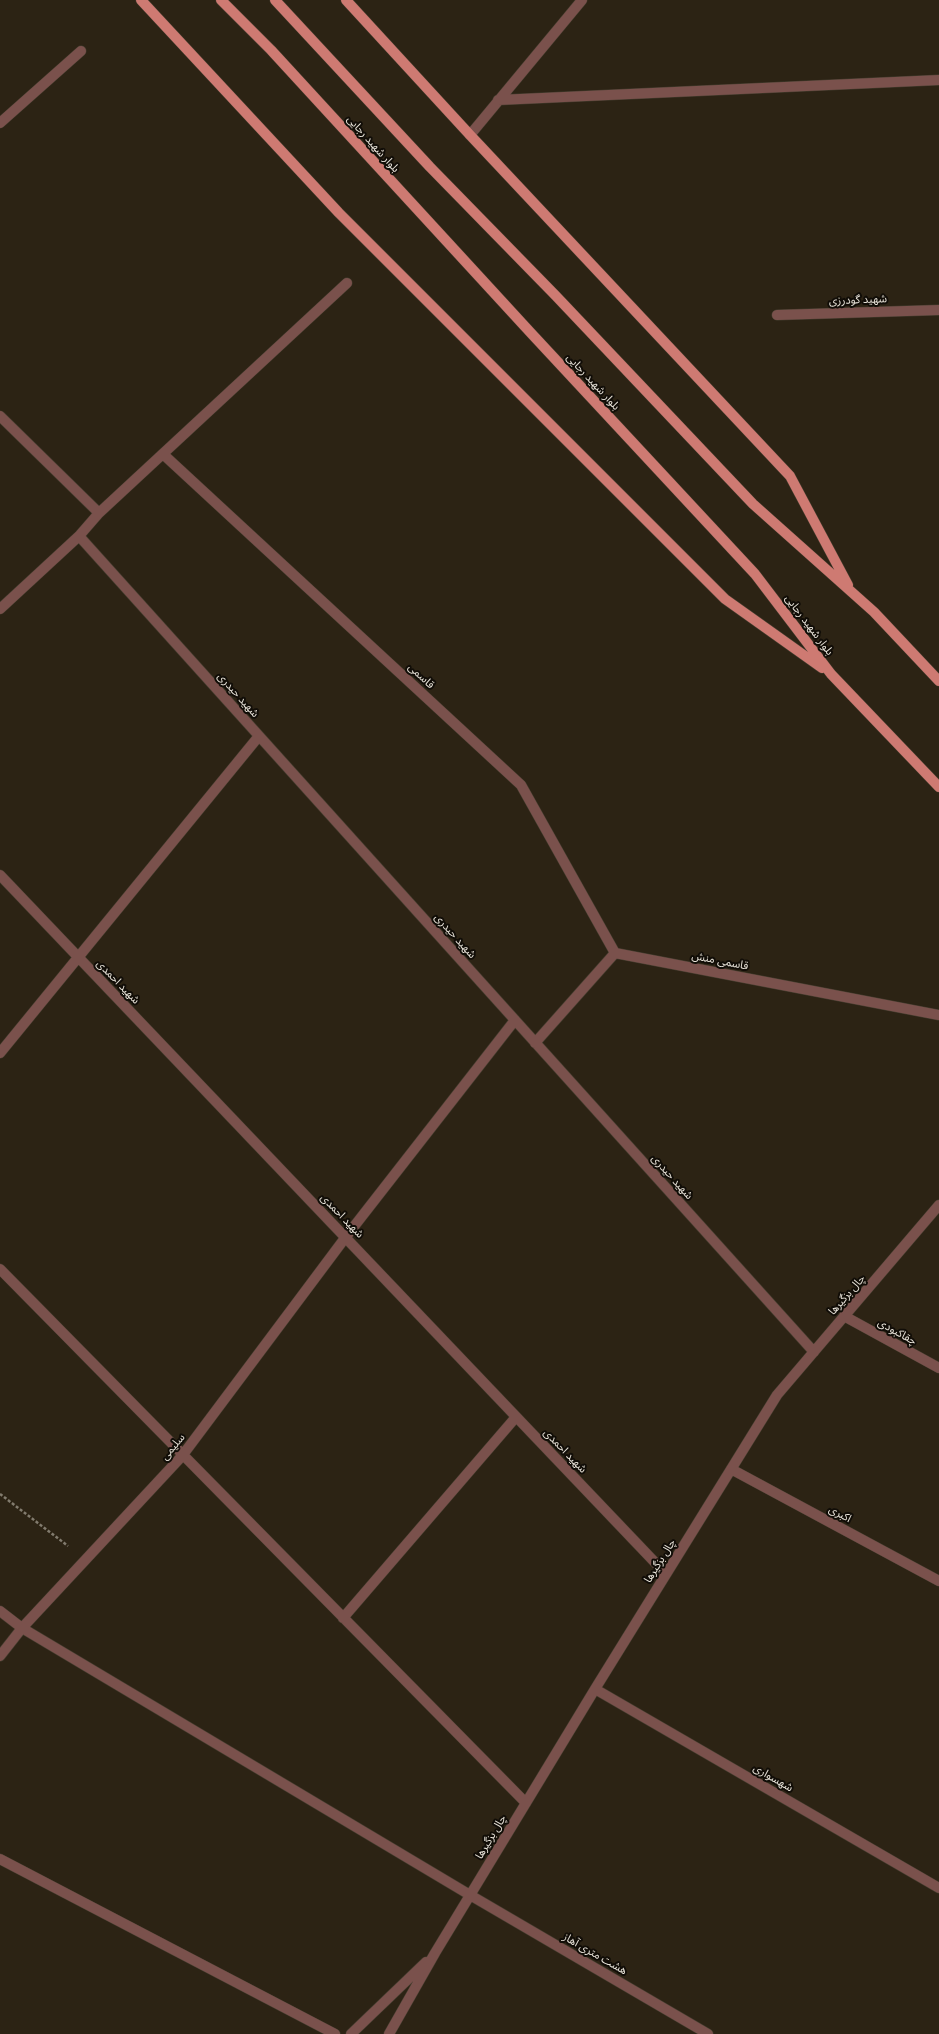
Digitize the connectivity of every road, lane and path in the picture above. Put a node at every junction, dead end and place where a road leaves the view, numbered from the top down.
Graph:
1 (142, 0) edge
2 (221, 0) edge
3 (275, 0) edge
4 (346, 0) edge
5 (582, 0) edge
6 (81, 51) dead end
7 (939, 80) edge
8 (498, 100) junction
9 (0, 123) edge
10 (470, 135) junction
11 (347, 283) dead end
12 (939, 310) edge
13 (777, 315) dead end
14 (0, 416) edge
15 (164, 455) junction
16 (99, 513) junction
17 (79, 536) junction
18 (850, 590) junction
19 (0, 609) edge
20 (831, 674) junction
21 (939, 681) edge
22 (259, 736) junction
23 (939, 787) edge
24 (0, 875) edge
25 (615, 953) junction
26 (78, 958) junction
27 (939, 1015) edge
28 (515, 1020) junction
29 (535, 1043) junction
30 (0, 1053) edge
31 (939, 1205) edge
32 (345, 1238) junction
33 (0, 1269) edge
34 (844, 1316) junction
35 (814, 1352) junction
36 (939, 1368) edge
37 (516, 1417) junction
38 (182, 1456) junction
39 (731, 1470) junction
40 (0, 1494) edge
41 (86, 1560) junction
42 (666, 1574) junction
43 (939, 1581) edge
44 (0, 1611) edge
45 (343, 1618) junction
46 (22, 1628) junction
47 (0, 1656) edge
48 (594, 1689) junction
49 (526, 1803) junction
50 (0, 1859) edge
51 (939, 1888) edge
52 (470, 1895) junction
53 (435, 1953) junction
54 (335, 2034) edge
55 (351, 2034) edge
56 (389, 2034) edge
57 (708, 2034) edge

1 - 20 main road
2 - 20 main road, بلوار شهید رجایی
3 - 18 main road
4 - 10 main road
5 - 8 street
6 - 9 street
7 - 8 street
8 - 10 street
10 - 18 main road
11 - 15 street
12 - 13 street, شهید گودرزی
14 - 16 street
15 - 16 street
15 - 25 street, قاسمی
16 - 17 street
17 - 19 street
17 - 22 street, شهید حیدری
18 - 21 main road
20 - 23 main road, بلوار شهید رجایی
22 - 26 street
22 - 28 street, شهید حیدری
24 - 26 street, شهید احمدی
25 - 27 street, قاسمی منش
25 - 29 street
26 - 30 street
26 - 32 street, شهید احمدی
28 - 29 street, شهید حیدری
28 - 32 street, سلیمی
29 - 35 street, شهید حیدری
31 - 34 street, چال بزگیرها
32 - 37 street, شهید احمدی
32 - 38 street, سلیمی
33 - 38 street
34 - 35 street, چال بزگیرها
34 - 36 street, چقاکبودی
35 - 39 street, چال بزگیرها
37 - 42 street, شهید احمدی
37 - 45 street
38 - 41 street, سلیمی
38 - 45 street
39 - 42 street, چال بزگیرها
39 - 43 street, اکبری
40 - 41 path
41 - 46 street, سلیمی
42 - 48 street, چال بزگیرها
44 - 46 street, هشت متری آهاز
45 - 49 street
46 - 47 street, سلیمی
46 - 52 street, هشت متری آهاز
48 - 49 street, چال بزگیرها
48 - 51 street, شهسواری
49 - 52 street, چال بزگیرها
50 - 54 street
52 - 53 street, چال بزگیرها
52 - 57 street, هشت متری آهاز
53 - 55 street, چال بزگیرها
53 - 56 street, چال بزگیرها

